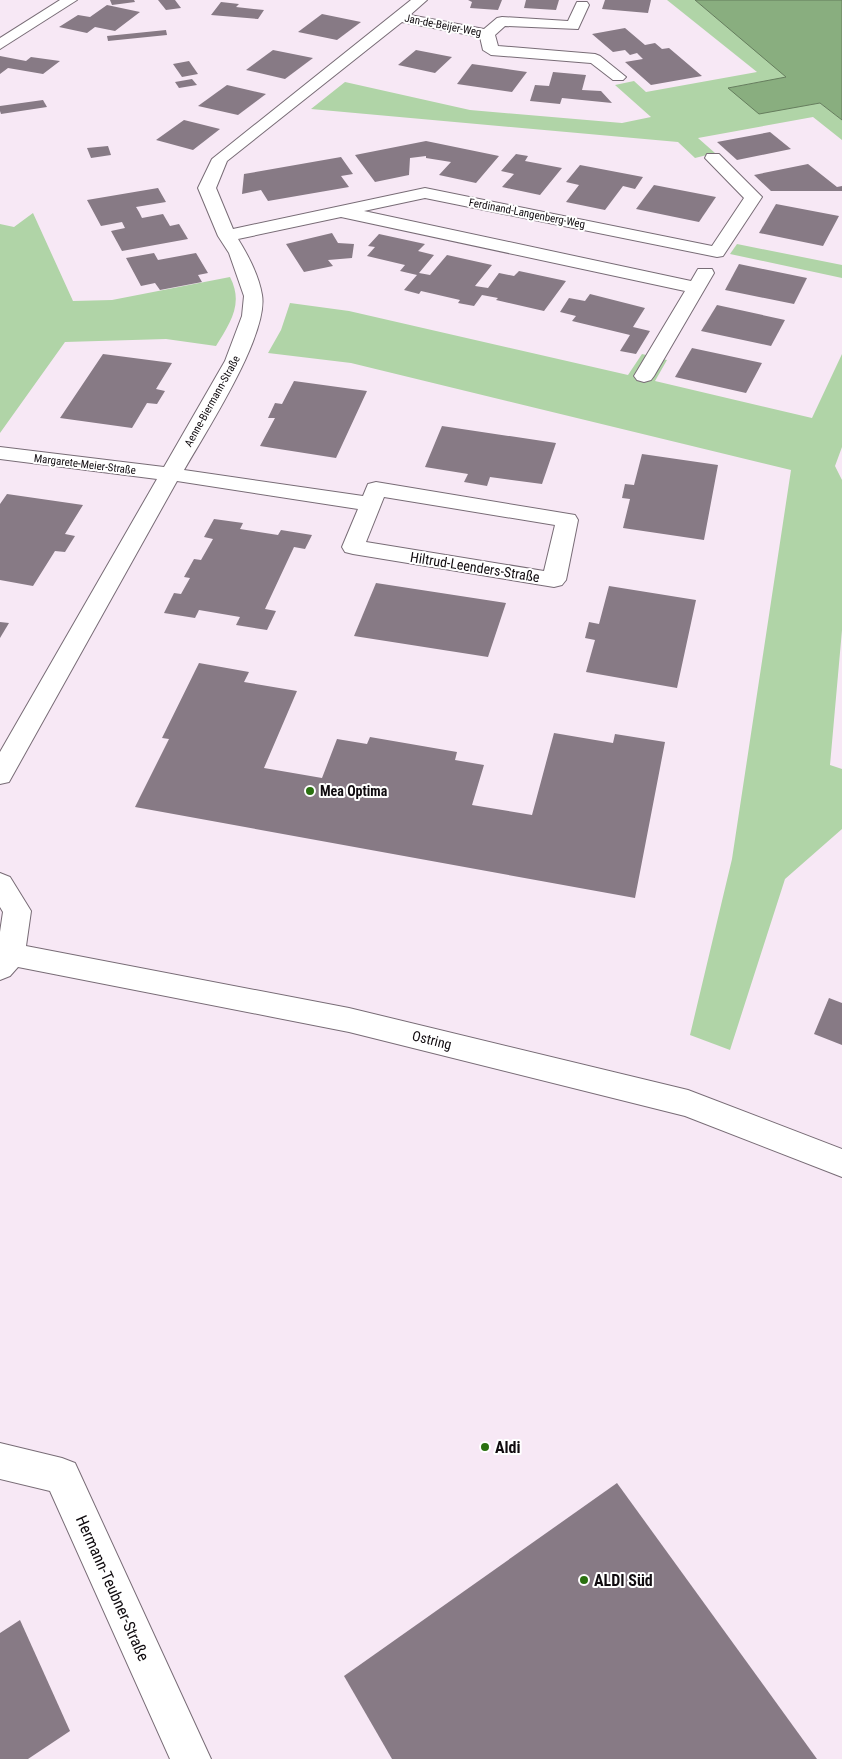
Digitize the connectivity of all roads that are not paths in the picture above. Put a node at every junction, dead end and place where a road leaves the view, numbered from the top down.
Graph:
1 (70, 0) edge
2 (420, 0) edge
3 (582, 5) dead end
4 (399, 17) junction
5 (573, 26) junction
6 (487, 34) junction
7 (0, 44) edge
8 (566, 56) junction
9 (618, 77) dead end
10 (713, 158) dead end
11 (336, 211) junction
12 (515, 230) junction
13 (227, 236) junction
14 (717, 252) junction
15 (696, 288) junction
16 (644, 376) dead end
17 (0, 453) edge
18 (171, 474) junction
19 (371, 504) junction
20 (0, 775) edge
21 (0, 884) edge
22 (5, 961) edge
23 (842, 1163) edge
24 (0, 1462) edge
25 (186, 1757) edge

1 - 7 street
2 - 4 street, Aenne-Biermann-Straße
3 - 5 street
4 - 6 street, Jan-de-Beijer-Weg
4 - 13 street, Aenne-Biermann-Straße
5 - 6 street, Jan-de-Beijer-Weg
5 - 8 street
6 - 8 street, Jan-de-Beijer-Weg
8 - 9 street, Jan-de-Beijer-Weg
10 - 14 street
11 - 12 street, Ferdinand-Langenberg-Weg
11 - 12 street, Ferdinand-Langenberg-Weg
11 - 13 street, Ferdinand-Langenberg-Weg
12 - 14 street, Ferdinand-Langenberg-Weg
12 - 15 street, Ferdinand-Langenberg-Weg
13 - 18 street, Aenne-Biermann-Straße
14 - 15 street
15 - 16 street
17 - 18 street, Margarete-Meier-Straße
18 - 19 street
18 - 20 street, Aenne-Biermann-Straße
19 - 19 street, Hiltrud-Leenders-Straße
21 - 22 street
22 - 23 street, Ostring
24 - 25 street, Hermann-Teubner-Straße

